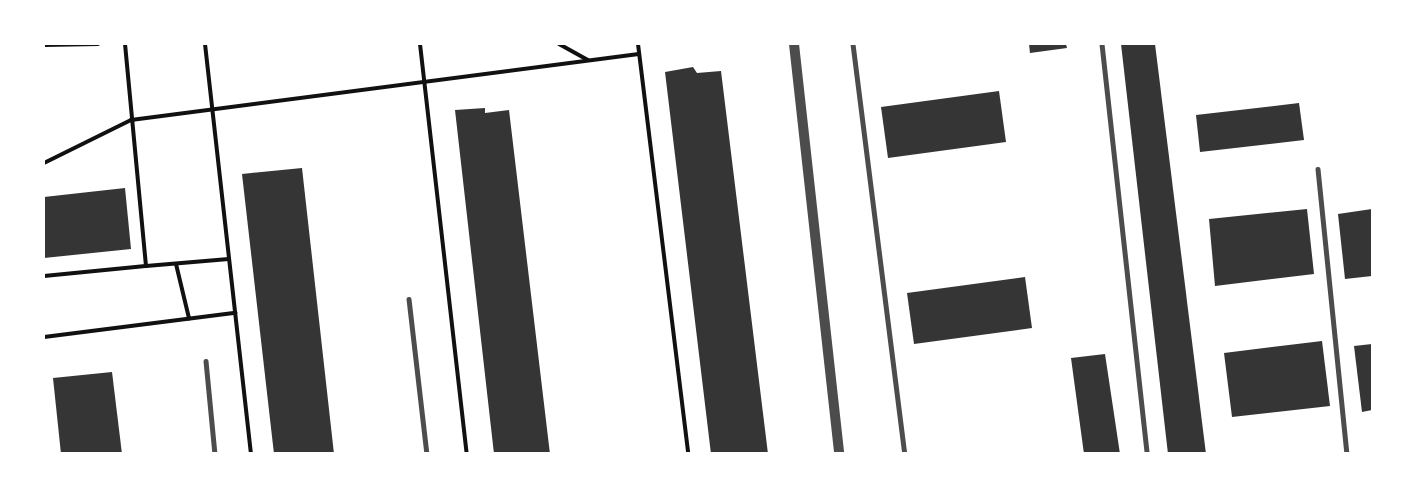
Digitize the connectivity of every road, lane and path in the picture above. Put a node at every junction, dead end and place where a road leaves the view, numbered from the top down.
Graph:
1 (98, 44) edge
2 (125, 44) edge
3 (205, 44) edge
4 (420, 44) edge
5 (559, 44) edge
6 (638, 44) edge
7 (794, 44) edge
8 (853, 44) edge
9 (1102, 44) edge
10 (44, 45) edge
11 (639, 54) junction
12 (589, 60) junction
13 (424, 82) junction
14 (212, 110) junction
15 (131, 120) junction
16 (44, 163) edge
17 (1318, 169) dead end
18 (229, 259) junction
19 (176, 264) junction
20 (146, 266) junction
21 (44, 276) edge
22 (409, 299) dead end
23 (235, 313) junction
24 (189, 318) junction
25 (44, 337) edge
26 (206, 361) dead end
27 (215, 453) edge
28 (251, 453) edge
29 (426, 453) edge
30 (467, 453) edge
31 (688, 453) edge
32 (839, 453) edge
33 (905, 453) edge
34 (1147, 453) edge
35 (1347, 453) edge

1 - 10 path
2 - 15 path
3 - 14 path
4 - 13 path
5 - 12 path
6 - 11 path
7 - 32 street
8 - 33 lane
9 - 34 lane
11 - 12 path
11 - 31 path
12 - 13 path
13 - 14 path
13 - 30 path
14 - 15 path
14 - 18 path
15 - 16 path
15 - 20 path
17 - 35 lane
18 - 19 path
18 - 23 path
19 - 20 path
19 - 24 path
20 - 21 path
22 - 29 lane
23 - 24 path
23 - 28 path
24 - 25 path
26 - 27 lane

